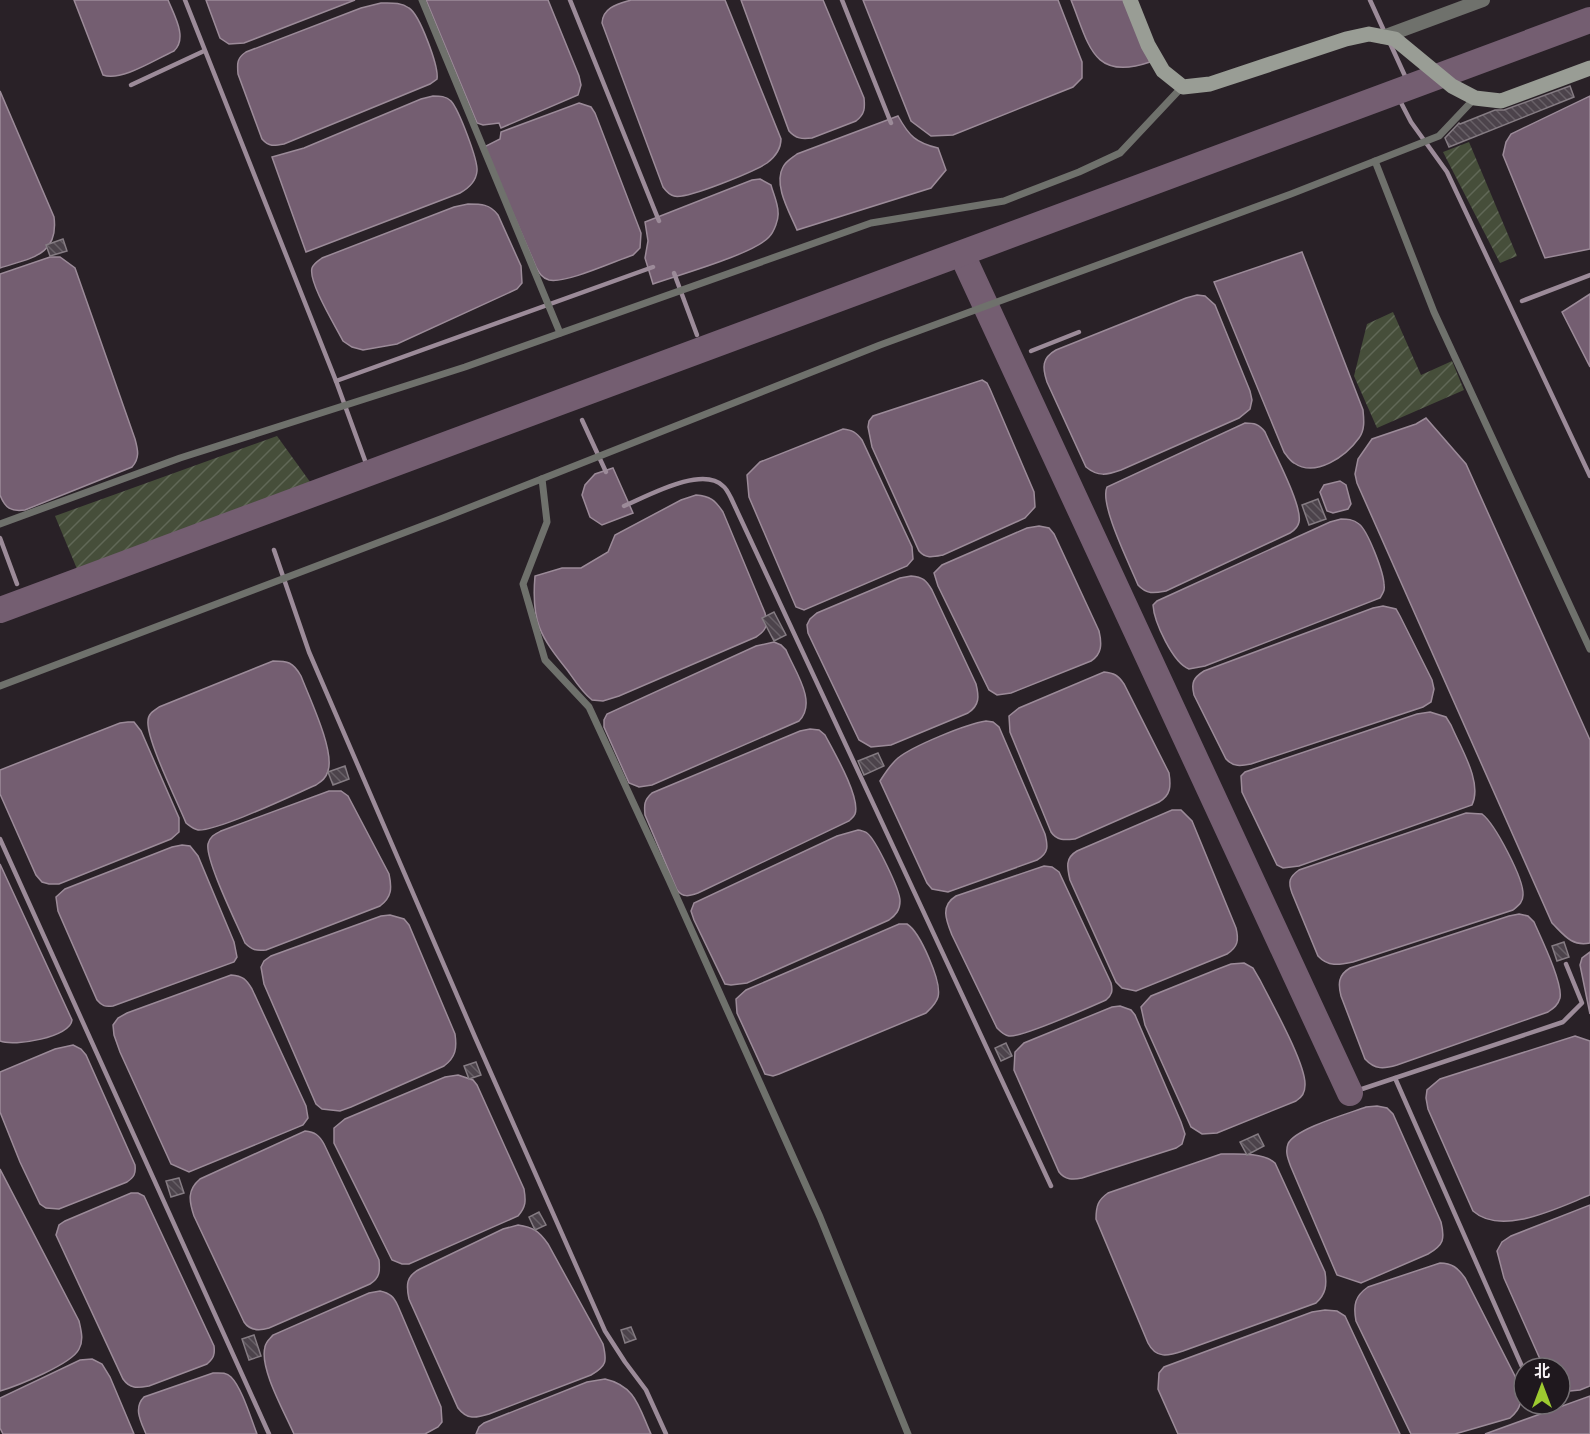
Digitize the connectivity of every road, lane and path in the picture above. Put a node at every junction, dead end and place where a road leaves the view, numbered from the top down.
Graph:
1 (422, 0) edge
2 (1130, 0) edge
3 (1483, 0) edge
4 (1383, 37) junction
5 (1590, 68) edge
6 (1183, 87) junction
7 (1475, 98) junction
8 (1375, 161) junction
9 (560, 333) junction
10 (542, 479) junction
11 (0, 524) edge
12 (1590, 649) edge
13 (0, 686) edge
14 (908, 1434) edge

1 - 9 lane
2 - 6 street
3 - 4 street
4 - 6 street
4 - 7 street
5 - 7 street
6 - 9 lane
7 - 8 lane
8 - 10 lane
8 - 12 lane
9 - 11 lane
10 - 13 lane
10 - 14 lane

